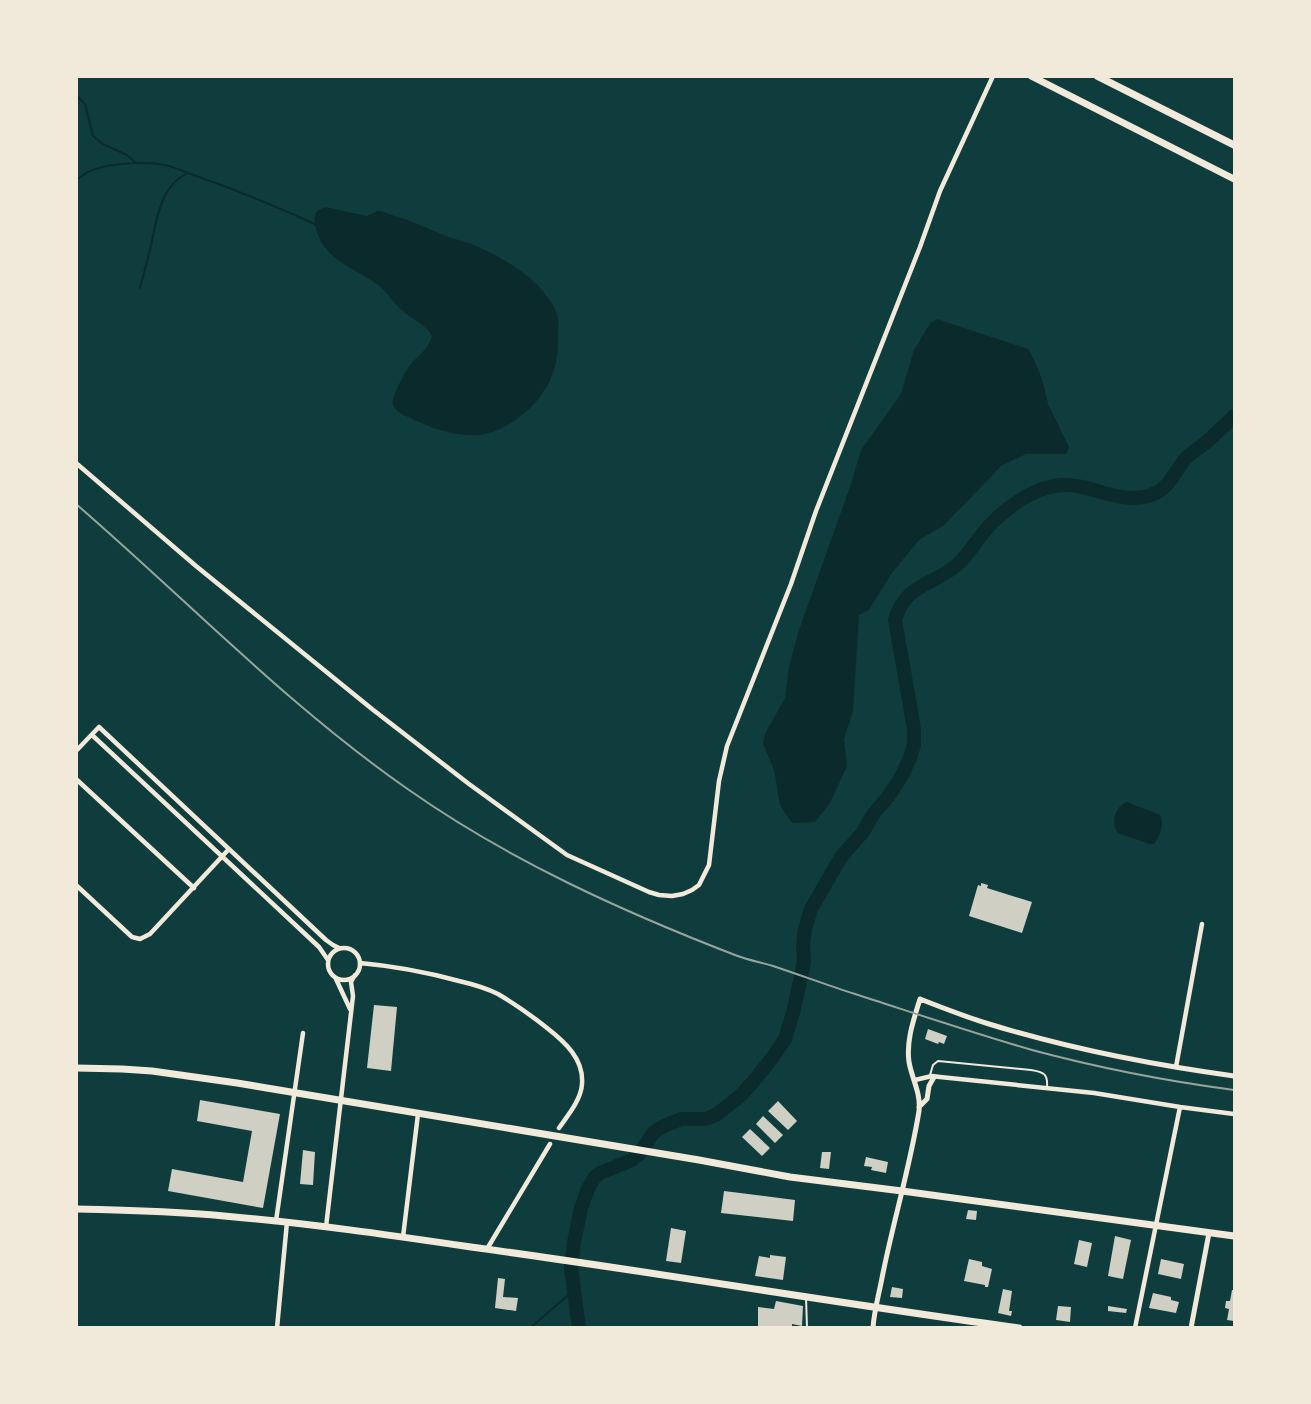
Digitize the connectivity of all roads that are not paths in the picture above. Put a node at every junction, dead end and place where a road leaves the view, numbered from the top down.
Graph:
1 (993, 76) edge
2 (1031, 76) edge
3 (1096, 76) edge
4 (1234, 145) edge
5 (1234, 179) edge
6 (76, 463) edge
7 (92, 735) junction
8 (76, 751) edge
9 (76, 778) edge
10 (230, 849) junction
11 (222, 856) junction
12 (76, 885) edge
13 (194, 888) junction
14 (1202, 924) dead end
15 (339, 948) junction
16 (328, 960) junction
17 (360, 963) junction
18 (355, 975) junction
19 (335, 977) junction
20 (350, 1009) junction
21 (303, 1033) dead end
22 (1176, 1067) junction
23 (76, 1068) edge
24 (1234, 1076) edge
25 (931, 1077) junction
26 (915, 1080) junction
27 (1047, 1087) junction
28 (295, 1092) junction
29 (340, 1100) junction
30 (919, 1107) junction
31 (1180, 1107) junction
32 (418, 1114) junction
33 (1234, 1114) edge
34 (559, 1128) dead end
35 (550, 1144) dead end
36 (902, 1191) junction
37 (76, 1209) edge
38 (276, 1221) junction
39 (287, 1222) junction
40 (1156, 1226) junction
41 (326, 1227) junction
42 (1209, 1233) junction
43 (1234, 1236) edge
44 (403, 1237) junction
45 (487, 1249) junction
46 (806, 1297) junction
47 (876, 1308) junction
48 (277, 1328) edge
49 (807, 1328) edge
50 (873, 1328) edge
51 (1019, 1328) edge
52 (1134, 1328) edge
53 (1191, 1328) edge

1 - 6 street
2 - 5 main road
3 - 4 main road
7 - 8 street
7 - 10 street
7 - 11 street
9 - 13 street
10 - 11 street
10 - 15 street
11 - 13 street
11 - 16 street
12 - 13 street
14 - 22 street
15 - 16 street
15 - 17 street
16 - 19 street
17 - 18 street
17 - 34 street
18 - 19 street
18 - 20 street
19 - 20 street
20 - 29 street
21 - 28 street
22 - 24 street
22 - 26 street
23 - 28 main road
25 - 26 street
25 - 27 street
25 - 27 lane
25 - 30 street
26 - 30 street
27 - 31 street
28 - 29 main road
28 - 38 street
29 - 32 main road
29 - 41 street
30 - 36 street
31 - 33 street
31 - 40 street
32 - 36 main road
32 - 44 street
35 - 45 street
36 - 40 main road
36 - 47 street
37 - 38 main road
38 - 39 main road
39 - 41 main road
39 - 48 street
40 - 42 main road
40 - 52 street
41 - 44 main road
42 - 43 main road
42 - 53 street
44 - 45 main road
45 - 46 main road
46 - 47 main road
46 - 49 lane
47 - 50 street
47 - 51 main road

